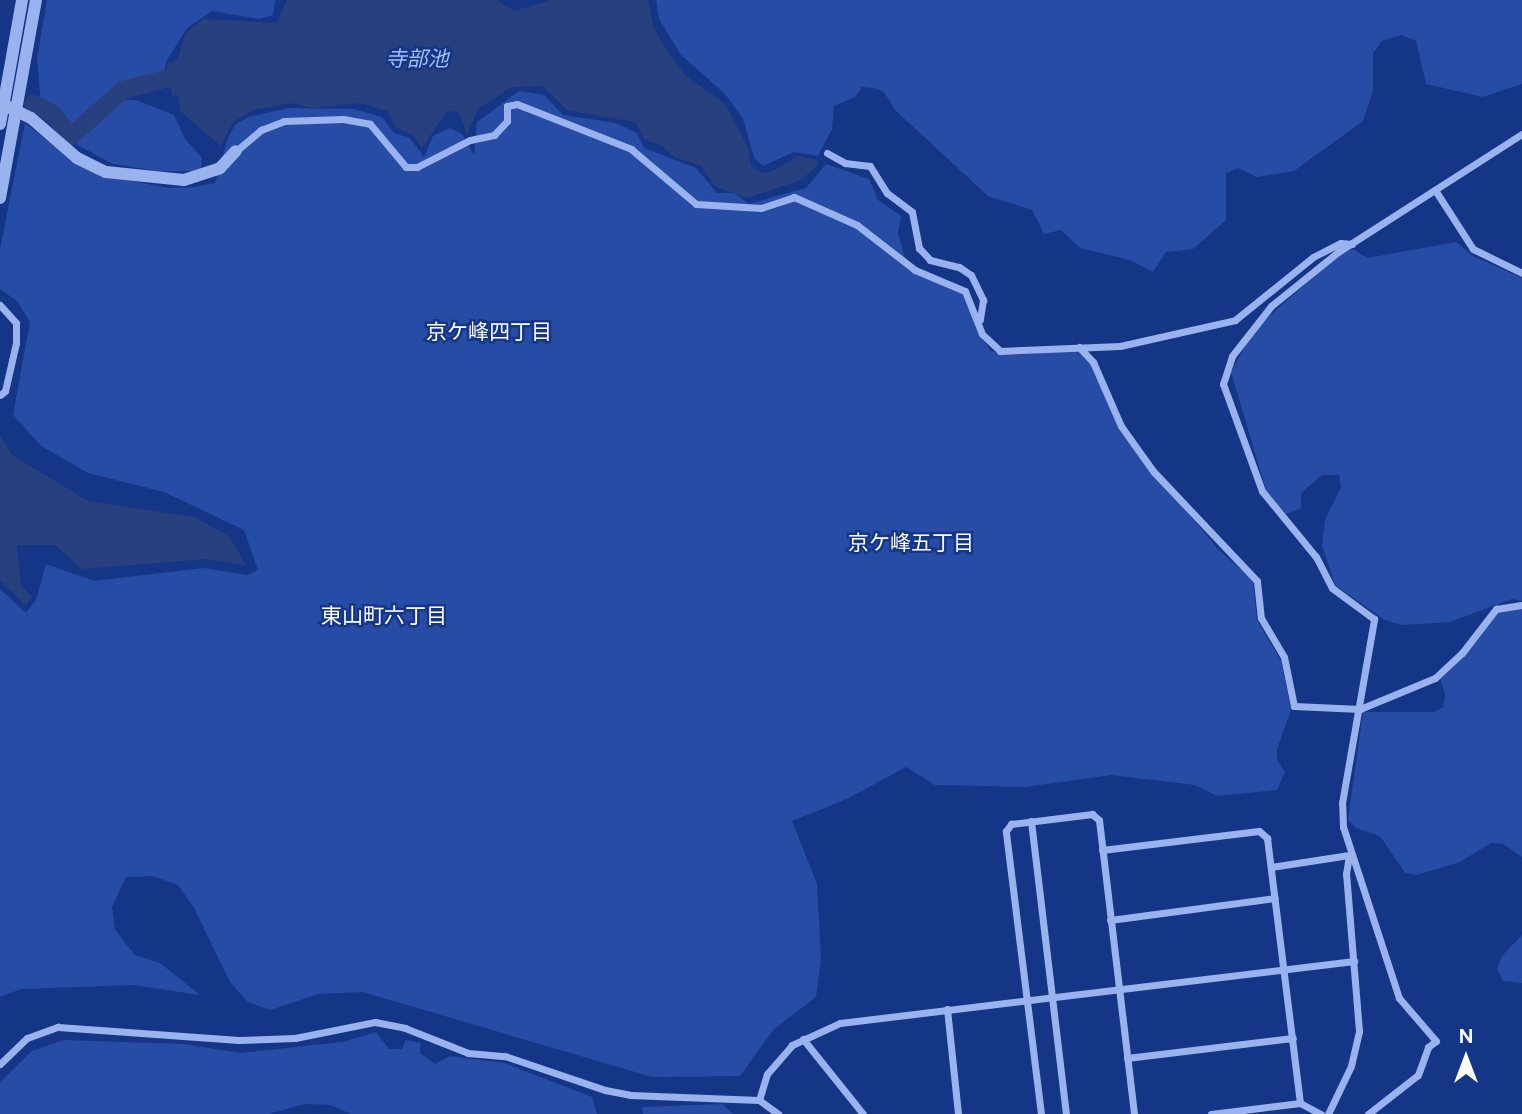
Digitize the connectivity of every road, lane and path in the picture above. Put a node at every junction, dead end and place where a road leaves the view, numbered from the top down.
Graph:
1 (22, 0) edge
2 (36, 0) edge
3 (1, 104) edge
4 (17, 109) junction
5 (0, 124) edge
6 (1522, 134) edge
7 (236, 151) joint
8 (827, 153) dead end
9 (1435, 190) junction
10 (0, 198) edge
11 (1352, 244) junction
12 (1522, 273) edge
13 (0, 305) edge
14 (979, 324) junction
15 (1079, 347) junction
16 (0, 395) edge
17 (1522, 605) edge
18 (1360, 709) junction
19 (1031, 821) junction
20 (1102, 850) junction
21 (1349, 855) junction
22 (1271, 867) junction
23 (1275, 898) junction
24 (1110, 920) junction
25 (1354, 961) junction
26 (1284, 969) junction
27 (1118, 990) junction
28 (1053, 997) junction
29 (1027, 999) junction
30 (947, 1009) junction
31 (1293, 1038) junction
32 (803, 1039) junction
33 (1127, 1058) junction
34 (0, 1064) edge
35 (759, 1100) junction
36 (1300, 1104) junction
37 (778, 1114) edge
38 (863, 1114) edge
39 (958, 1114) edge
40 (1041, 1114) edge
41 (1066, 1114) edge
42 (1134, 1114) edge
43 (1211, 1114) edge
44 (1321, 1114) edge
45 (1328, 1114) edge
46 (1368, 1114) edge

1 - 3 street
2 - 4 street
3 - 4 street
3 - 5 street
4 - 7 street
4 - 10 street
6 - 9 street
7 - 14 street
8 - 14 street
9 - 11 street
9 - 12 street
11 - 15 street
11 - 18 street
13 - 16 street
14 - 15 street
15 - 18 street
17 - 18 street
18 - 21 street
19 - 20 street
19 - 28 street
19 - 29 street
20 - 22 street
20 - 24 street
21 - 22 street
21 - 25 street
21 - 46 street
22 - 23 street
23 - 24 street
23 - 26 street
24 - 27 street
25 - 26 street
25 - 45 street
26 - 27 street
26 - 31 street
27 - 28 street
27 - 33 street
28 - 29 street
28 - 41 street
29 - 30 street
29 - 40 street
30 - 32 street
30 - 39 street
31 - 33 street
31 - 36 street
32 - 35 street
32 - 38 street
33 - 42 street
34 - 35 street
35 - 37 street
36 - 43 street
36 - 44 street

